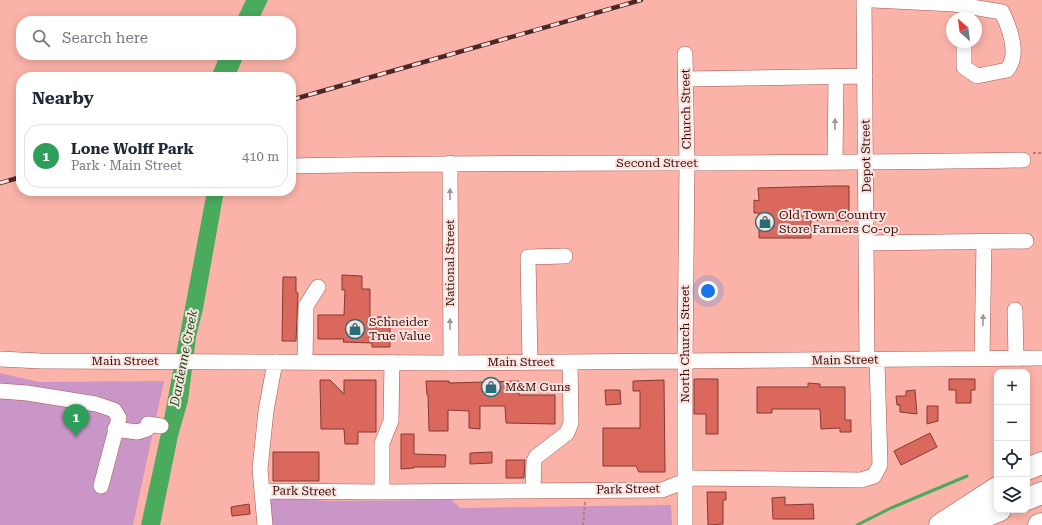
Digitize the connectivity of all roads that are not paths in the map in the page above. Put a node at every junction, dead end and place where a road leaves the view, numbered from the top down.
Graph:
1 (864, 0) edge
2 (873, 0) edge
3 (963, 12) edge
4 (982, 12) edge
5 (964, 48) edge
6 (685, 54) dead end
7 (865, 76) junction
8 (836, 77) junction
9 (686, 79) junction
10 (1022, 160) dead end
11 (450, 163) junction
12 (687, 163) junction
13 (835, 163) junction
14 (866, 163) junction
15 (296, 166) edge
16 (1026, 241) dead end
17 (984, 242) junction
18 (866, 243) junction
19 (565, 256) dead end
20 (318, 287) dead end
21 (1015, 310) dead end
22 (1042, 358) edge
23 (0, 359) edge
24 (982, 359) junction
25 (1016, 359) junction
26 (872, 360) junction
27 (684, 361) junction
28 (275, 362) junction
29 (305, 362) junction
30 (392, 362) junction
31 (530, 362) junction
32 (570, 362) junction
33 (451, 363) junction
34 (0, 391) edge
35 (161, 426) dead end
36 (115, 429) junction
37 (1042, 462) edge
38 (1030, 468) edge
39 (685, 481) junction
40 (101, 486) dead end
41 (533, 490) junction
42 (994, 490) edge
43 (262, 491) junction
44 (382, 492) junction
45 (1042, 493) edge
46 (1030, 498) edge
47 (994, 512) edge
48 (265, 525) edge
49 (685, 525) edge
50 (940, 525) edge
51 (963, 525) edge

1 - 7 street, Depot Street
2 - 3 street
4 - 5 street
6 - 9 street, Church Street
7 - 8 street
7 - 14 street, Depot Street
8 - 9 street
13 -> 8 street
9 - 12 street, Church Street
10 - 14 street, Second Street
11 - 12 street, Second Street
11 - 15 street, Second Street
33 -> 11 street, National Street
12 - 13 street, Second Street
12 - 27 street, North Church Street
13 - 14 street, Second Street
14 - 18 street, Depot Street
16 - 17 street
17 - 18 street
24 -> 17 street
18 - 26 street, Depot Street
19 - 31 street
20 - 29 street
21 - 25 street
22 - 25 street, Main Street
23 - 28 street, Main Street
24 - 25 street, Main Street
24 - 26 street, Main Street
26 - 27 street, Main Street
26 - 39 street, Park Street
27 - 32 street, Main Street
27 - 39 street, North Church Street
28 - 29 street, Main Street
28 - 43 street
29 - 30 street, Main Street
30 - 33 street, Main Street
30 - 44 street
31 - 32 street, Main Street
31 - 33 street, Main Street
32 - 41 street
34 - 36 street
35 - 36 street
36 - 40 street
37 - 38 highway
39 - 41 street, Park Street
39 - 49 street, North Church Street
41 - 44 street, Park Street
42 - 50 highway
43 - 44 street, Park Street
43 - 48 street
45 - 46 highway
47 - 51 highway

